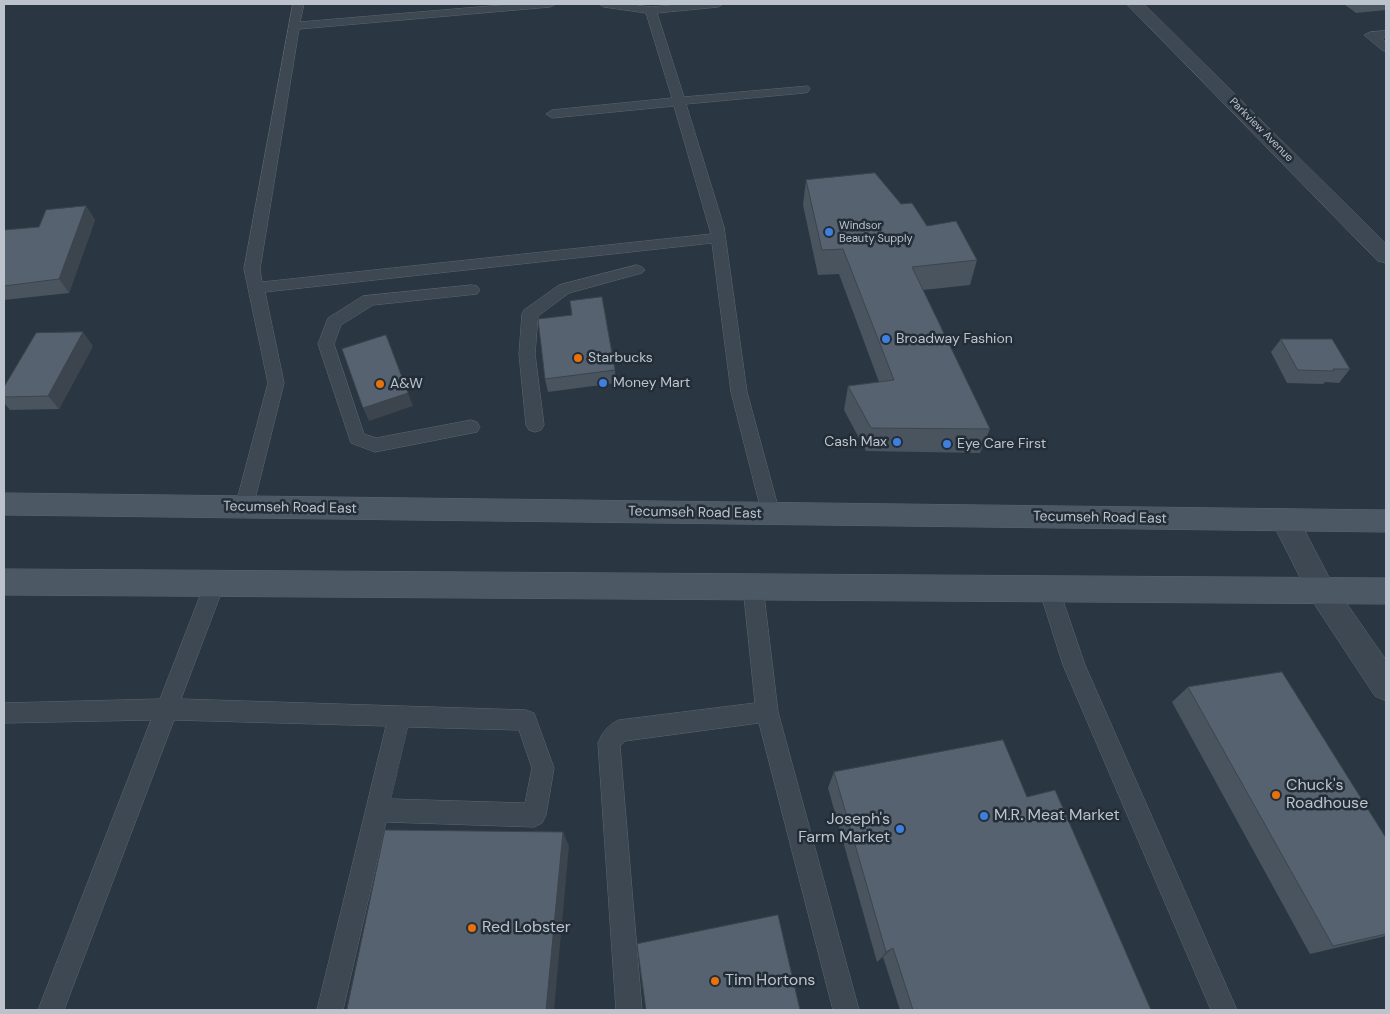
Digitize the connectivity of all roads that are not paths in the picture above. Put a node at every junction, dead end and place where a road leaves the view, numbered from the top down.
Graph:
1 (298, 4) edge
2 (550, 4) edge
3 (604, 4) edge
4 (718, 4) edge
5 (1136, 4) edge
6 (651, 10) junction
7 (294, 26) junction
8 (1386, 34) edge
9 (1386, 48) edge
10 (804, 89) dead end
11 (679, 102) junction
12 (552, 114) dead end
13 (718, 238) junction
14 (1386, 256) edge
15 (637, 270) dead end
16 (256, 288) junction
17 (472, 290) dead end
18 (535, 425) dead end
19 (471, 427) dead end
20 (4, 504) edge
21 (244, 508) junction
22 (771, 514) junction
23 (1285, 520) junction
24 (1386, 521) edge
25 (4, 582) edge
26 (215, 583) junction
27 (753, 587) junction
28 (1049, 589) junction
29 (1321, 590) junction
30 (1386, 591) edge
31 (1386, 686) edge
32 (167, 709) junction
33 (767, 712) junction
34 (4, 713) edge
35 (399, 717) junction
36 (377, 810) junction
37 (51, 1010) edge
38 (330, 1010) edge
39 (629, 1010) edge
40 (846, 1010) edge
41 (1224, 1010) edge

1 - 7 lane
2 - 7 lane
3 - 6 lane
4 - 6 lane
5 - 14 street, Parkview Avenue
6 - 11 lane
7 - 16 lane
8 - 9 lane
10 - 11 lane
11 - 12 lane
11 - 13 lane
13 - 16 lane
13 - 22 lane
15 - 18 lane
16 - 21 lane
17 - 19 lane
20 - 21 main road, Tecumseh Road East
21 - 22 main road, Tecumseh Road East
22 - 23 main road, Tecumseh Road East
23 - 24 main road, Tecumseh Road East
23 - 29 street
25 - 26 main road
26 - 27 main road
26 - 32 lane
27 - 28 main road
27 - 33 lane
28 - 29 main road
28 - 41 lane
29 - 30 main road
29 - 31 street
32 - 34 lane
32 - 35 lane
32 - 37 lane
33 - 39 lane
33 - 40 lane
35 - 36 lane
35 - 36 lane
36 - 38 lane

